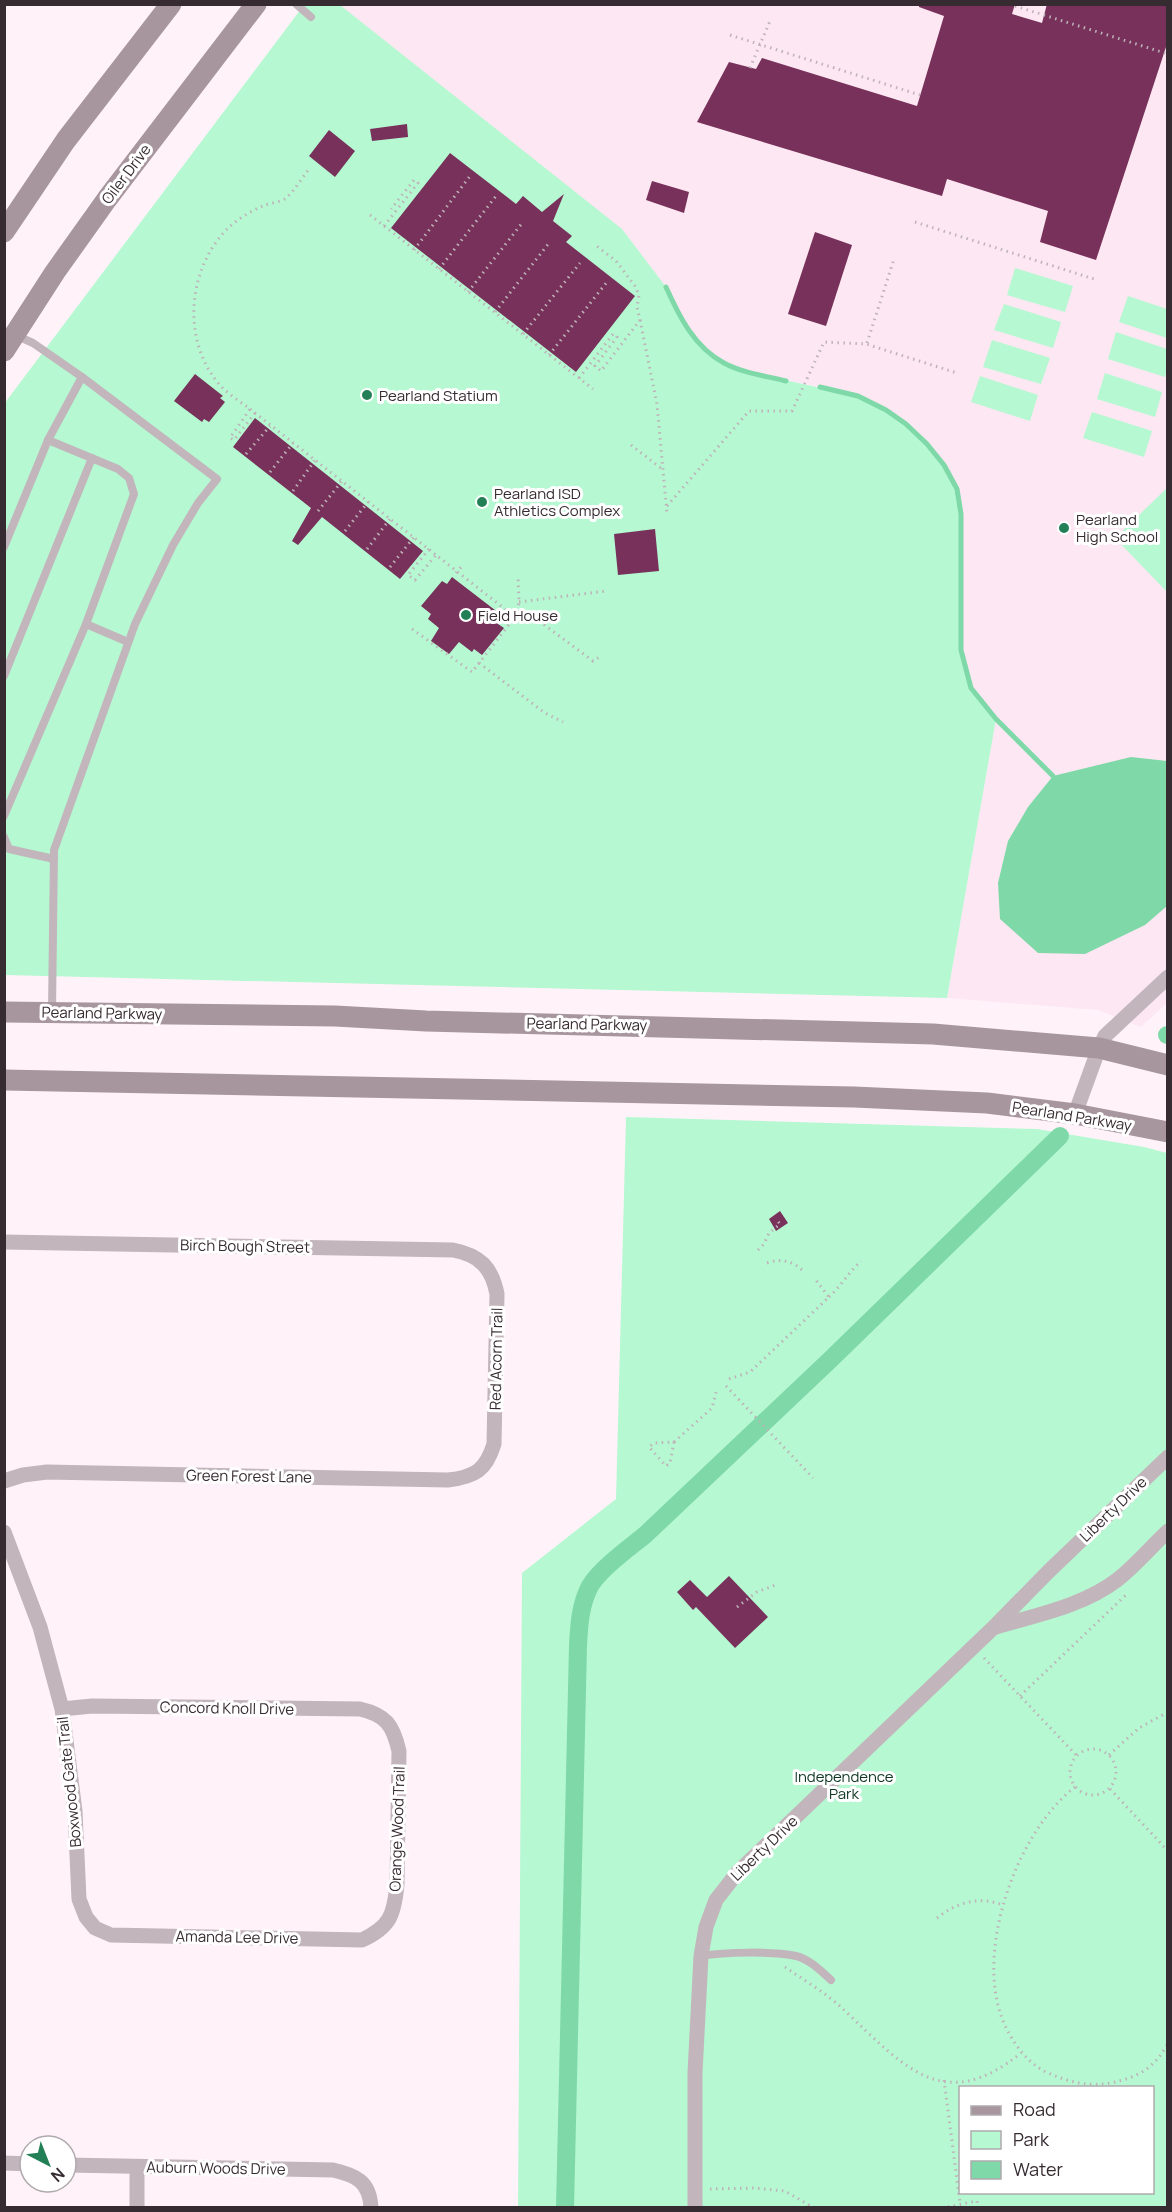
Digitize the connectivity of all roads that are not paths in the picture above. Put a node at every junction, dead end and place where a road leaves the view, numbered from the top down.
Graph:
1 (171, 4) edge
2 (256, 4) edge
3 (296, 4) edge
4 (311, 17) dead end
5 (4, 232) edge
6 (9, 343) edge
7 (82, 377) junction
8 (48, 440) junction
9 (92, 458) junction
10 (4, 547) edge
11 (86, 624) junction
12 (128, 642) junction
13 (4, 676) edge
14 (4, 816) edge
15 (4, 837) edge
16 (54, 860) junction
17 (1167, 976) edge
18 (4, 1012) edge
19 (52, 1012) junction
20 (1099, 1048) junction
21 (1167, 1065) edge
22 (4, 1080) edge
23 (1075, 1114) junction
24 (1167, 1132) edge
25 (4, 1242) edge
26 (482, 1262) joint
27 (1167, 1457) edge
28 (489, 1460) joint
29 (4, 1481) edge
30 (4, 1532) edge
31 (1167, 1532) edge
32 (993, 1628) junction
33 (62, 1709) junction
34 (388, 1723) joint
35 (95, 1928) joint
36 (378, 1933) joint
37 (701, 1956) junction
38 (831, 1980) dead end
39 (78, 2166) edge
40 (137, 2168) junction
41 (137, 2208) edge
42 (370, 2208) edge
43 (695, 2208) edge

1 - 5 main road
2 - 6 main road, Oiler Drive
3 - 4 lane
6 - 7 lane
7 - 8 lane
7 - 12 lane
8 - 9 lane
8 - 10 lane
9 - 11 lane
9 - 13 lane
11 - 12 lane
11 - 14 lane
12 - 16 lane
15 - 16 lane
16 - 19 lane
17 - 20 street
18 - 19 main road, Pearland Parkway
19 - 20 main road, Pearland Parkway
20 - 21 main road, Pearland Parkway
20 - 23 street
22 - 23 main road, Pearland Parkway
23 - 24 main road, Pearland Parkway
25 - 26 street, Birch Bough Street
26 - 28 street, Red Acorn Trail
27 - 32 street, Liberty Drive
28 - 29 street, Green Forest Lane
30 - 33 street, Boxwood Gate Trail
31 - 32 street
32 - 37 street, Liberty Drive
33 - 34 street, Concord Knoll Drive
33 - 35 street, Boxwood Gate Trail
34 - 36 street, Orange Wood Trail
35 - 36 street, Amanda Lee Drive
37 - 38 lane
37 - 43 street, Liberty Drive
39 - 40 street, Auburn Woods Drive
40 - 41 street
40 - 42 street, Auburn Woods Drive

